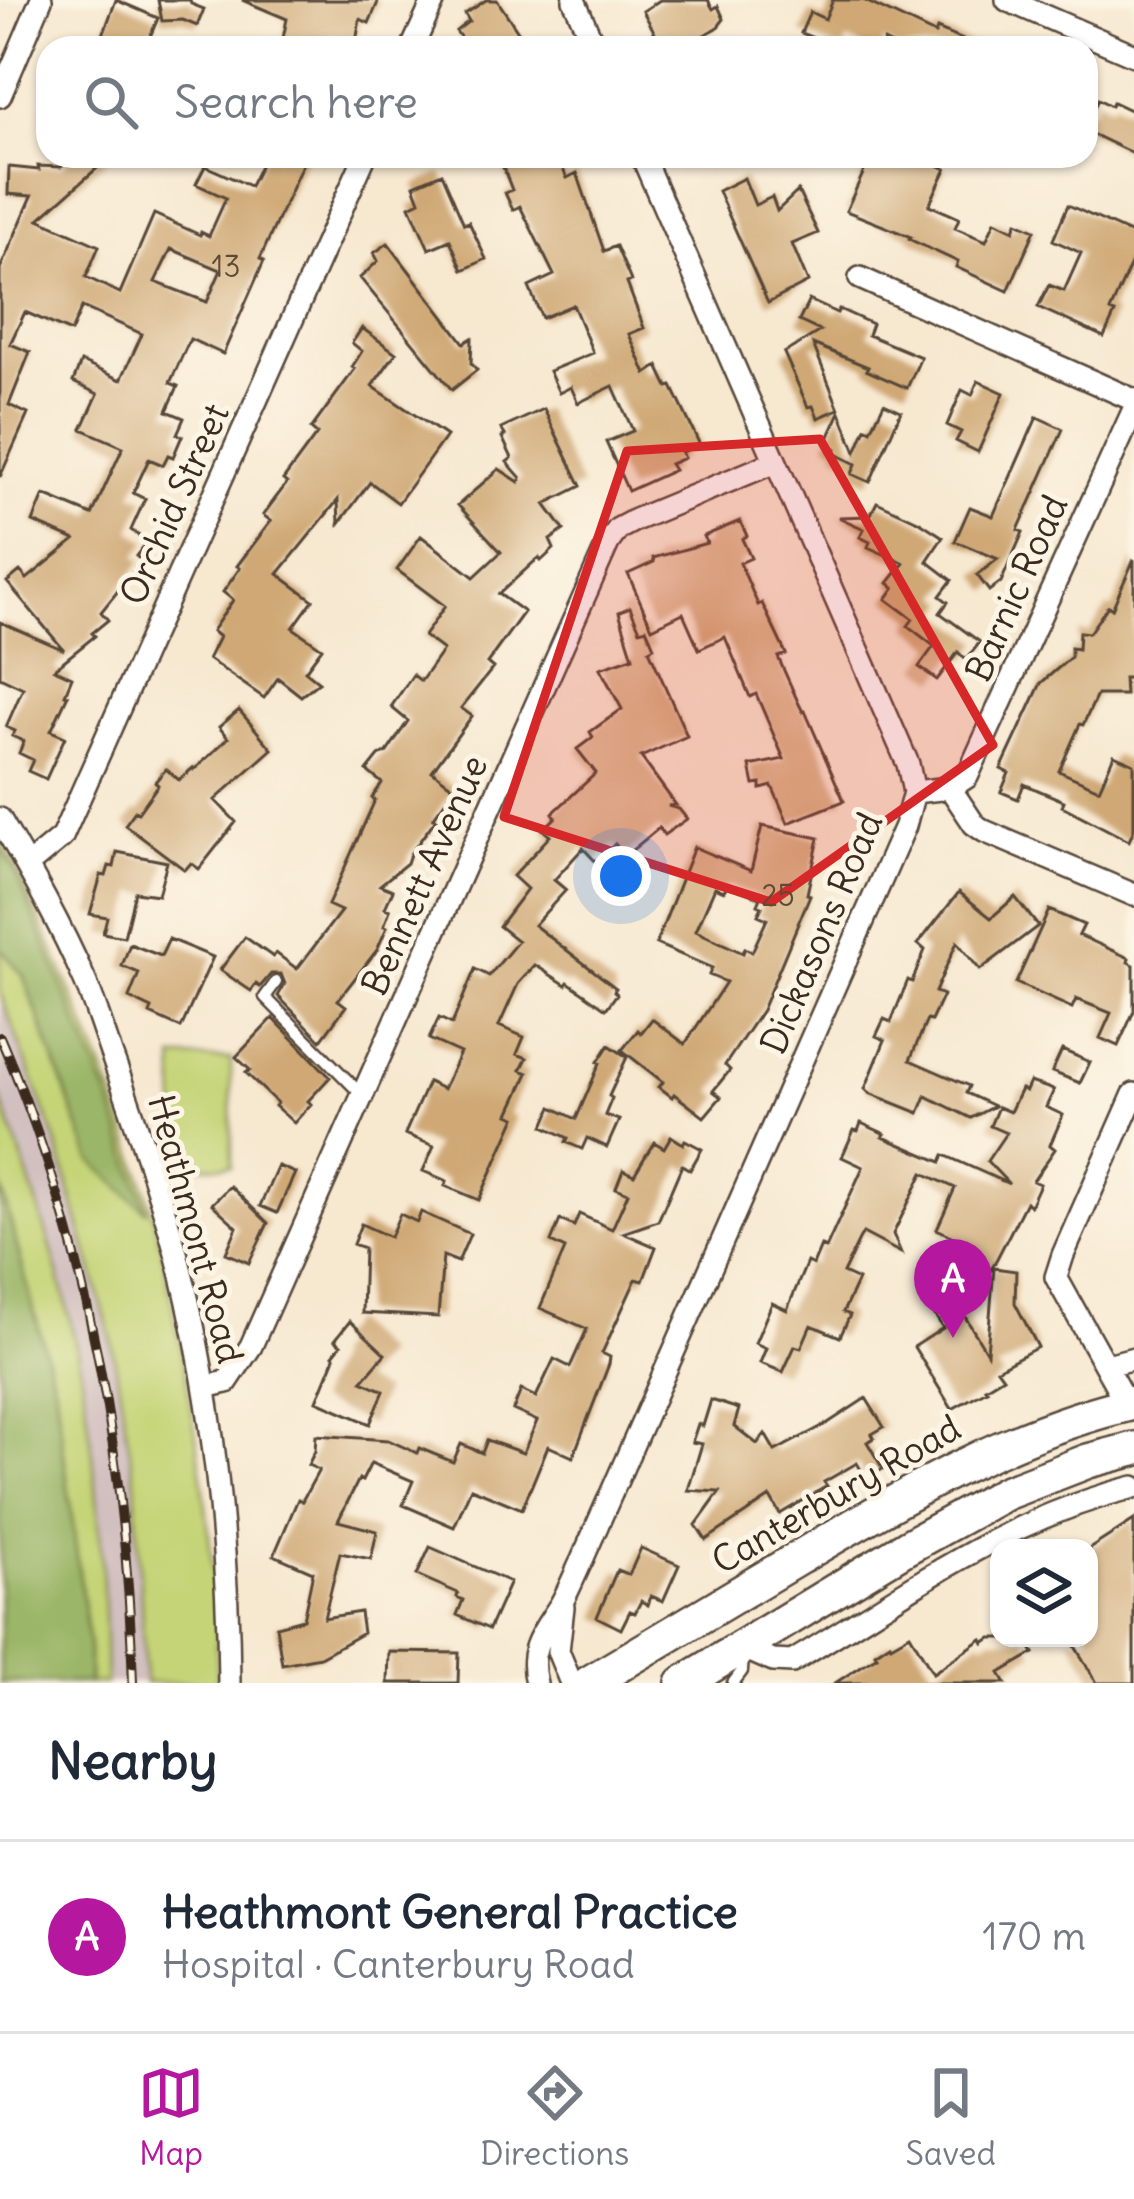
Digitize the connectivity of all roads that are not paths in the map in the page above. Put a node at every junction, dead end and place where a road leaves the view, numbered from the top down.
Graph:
1 (41, 0) edge
2 (434, 0) edge
3 (600, 0) edge
4 (1007, 0) edge
5 (577, 7) edge
6 (418, 36) edge
7 (590, 36) edge
8 (1090, 36) edge
9 (1098, 39) edge
10 (1134, 55) edge
11 (0, 96) edge
12 (360, 168) edge
13 (647, 168) edge
14 (860, 278) dead end
15 (1134, 404) edge
16 (776, 462) junction
17 (950, 788) junction
18 (914, 792) junction
19 (0, 819) edge
20 (27, 866) junction
21 (1134, 895) edge
22 (276, 982) dead end
23 (1134, 1094) edge
24 (362, 1096) junction
25 (1134, 1358) edge
26 (1107, 1365) junction
27 (205, 1388) junction
28 (1131, 1404) edge
29 (1134, 1449) edge
30 (1134, 1487) edge
31 (563, 1600) junction
32 (741, 1647) junction
33 (557, 1651) junction
34 (532, 1657) junction
35 (229, 1683) edge
36 (536, 1683) edge
37 (571, 1683) edge
38 (589, 1683) edge
39 (683, 1683) edge
40 (734, 1683) edge

1 - 11 street
2 - 6 street
3 - 5 street
4 - 8 street
5 - 7 street
9 - 10 street
12 - 20 street, Orchid Street
13 - 16 street, Dickasons Road
14 - 15 street
15 - 17 street, Barnic Road
16 - 18 street, Dickasons Road
16 - 24 street, Bennett Avenue
17 - 18 street
17 - 21 street
18 - 31 street, Dickasons Road
19 - 20 street, Heathmont Road
20 - 27 street, Heathmont Road
22 - 24 lane
23 - 26 street
24 - 27 street, Bennett Avenue
25 - 26 street
26 - 28 street
27 - 35 street, Heathmont Road
28 - 38 main road, Canterbury Road
29 - 32 main road
30 - 32 street
31 - 33 street, Dickasons Road
31 - 34 street, Dickasons Road
32 - 39 main road
32 - 40 lane
33 - 34 street
33 - 37 street
34 - 36 street

